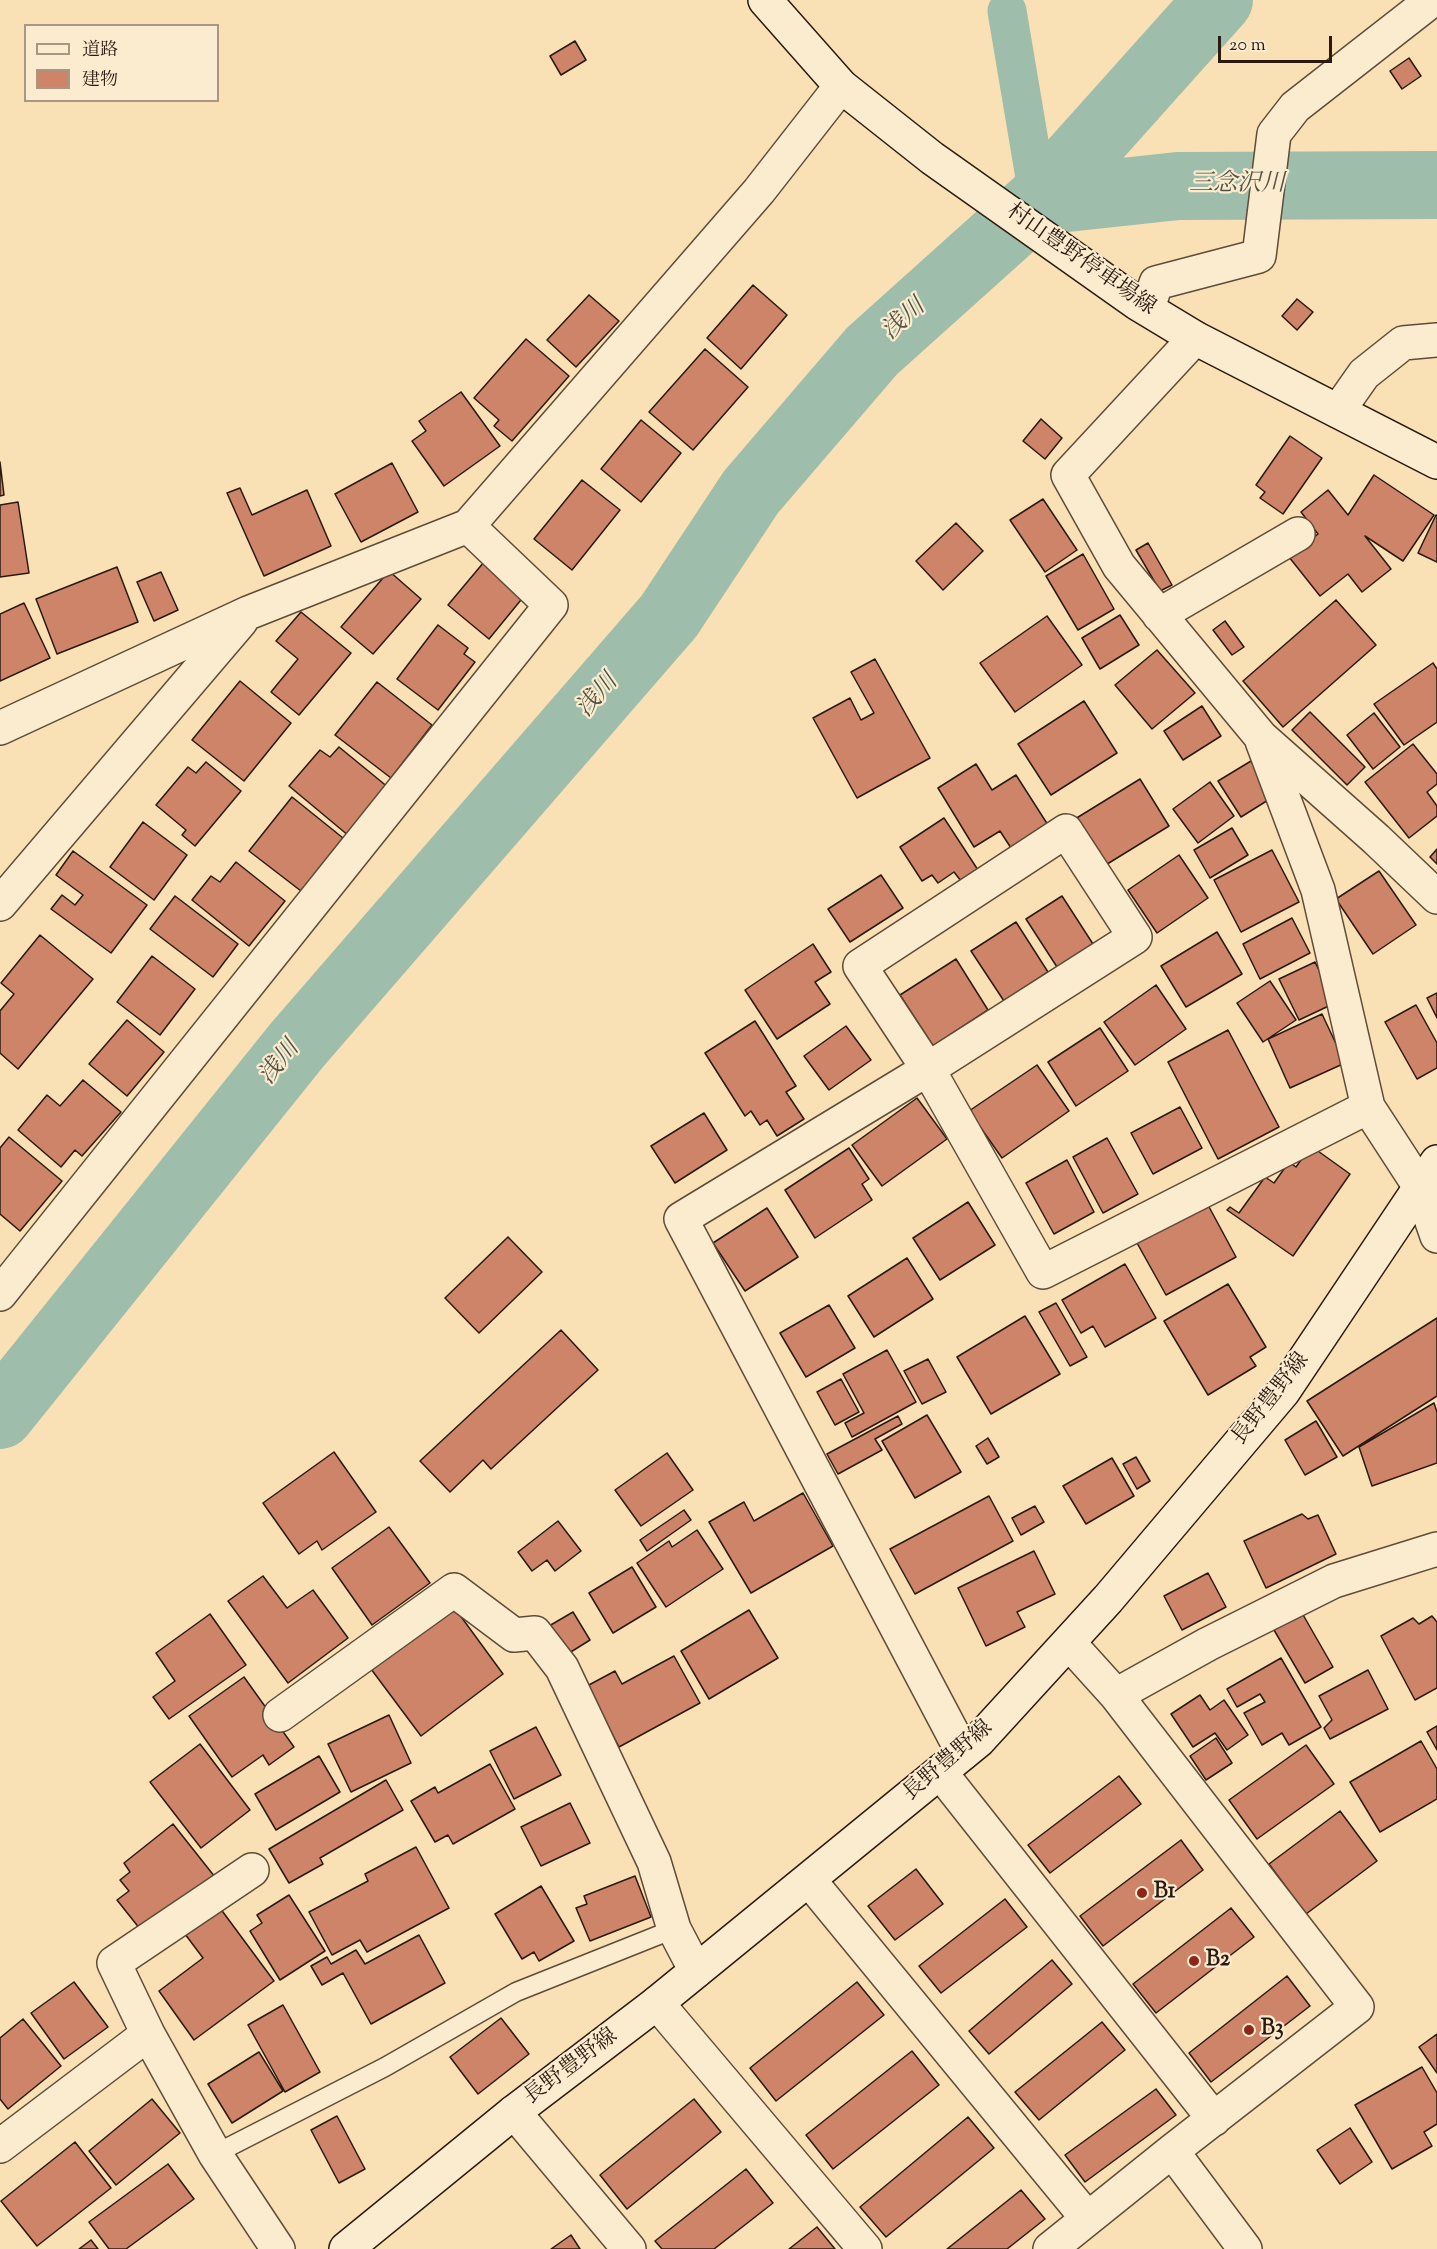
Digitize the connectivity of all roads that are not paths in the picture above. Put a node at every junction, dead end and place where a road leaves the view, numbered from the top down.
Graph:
1 (765, 0) edge
2 (1432, 0) edge
3 (842, 86) junction
4 (1143, 306) junction
5 (1195, 338) junction
6 (1437, 340) edge
7 (1338, 411) junction
8 (1437, 462) edge
9 (468, 526) junction
10 (1298, 534) dead end
11 (248, 613) junction
12 (1159, 615) junction
13 (0, 728) edge
14 (1261, 737) junction
15 (1437, 897) edge
16 (0, 904) edge
17 (928, 1069) junction
18 (1368, 1107) junction
19 (1429, 1175) edge
20 (1437, 1236) edge
21 (0, 1294) edge
22 (1437, 1549) edge
23 (1069, 1643) junction
24 (1116, 1695) junction
25 (280, 1715) dead end
26 (951, 1763) junction
27 (252, 1870) dead end
28 (809, 1880) junction
29 (674, 1929) junction
30 (696, 1971) junction
31 (657, 2003) junction
32 (148, 2034) junction
33 (514, 2112) junction
34 (1214, 2119) junction
35 (0, 2146) edge
36 (1172, 2151) junction
37 (215, 2154) junction
38 (1088, 2218) junction
39 (278, 2249) edge
40 (346, 2249) edge
41 (629, 2249) edge
42 (865, 2249) edge
43 (1050, 2249) edge
44 (1245, 2249) edge

1 - 3 street, 村山豊野停車場線
2 - 4 street
3 - 4 street, 村山豊野停車場線
3 - 9 street
4 - 5 street, 村山豊野停車場線
5 - 7 street, 村山豊野停車場線
5 - 12 street
6 - 7 street
7 - 8 street, 村山豊野停車場線
9 - 11 street
9 - 21 street
10 - 12 street
11 - 13 street
11 - 16 street
12 - 14 street
14 - 15 street
14 - 18 street
17 - 17 street
17 - 18 street
17 - 26 street
18 - 19 street
19 - 20 street
19 - 23 street, 長野豊野線
22 - 24 street
23 - 24 street
23 - 26 street, 長野豊野線
24 - 34 street
25 - 29 street
26 - 28 street, 長野豊野線
26 - 34 street
27 - 32 street
28 - 30 street, 長野豊野線
28 - 38 street
29 - 30 street
29 - 37 lane
30 - 31 street, 長野豊野線
31 - 33 street, 長野豊野線
31 - 42 street
32 - 35 street
32 - 37 street
33 - 40 street, 長野豊野線
33 - 41 street
34 - 36 street
36 - 38 street
36 - 44 street
37 - 39 street
38 - 43 street

